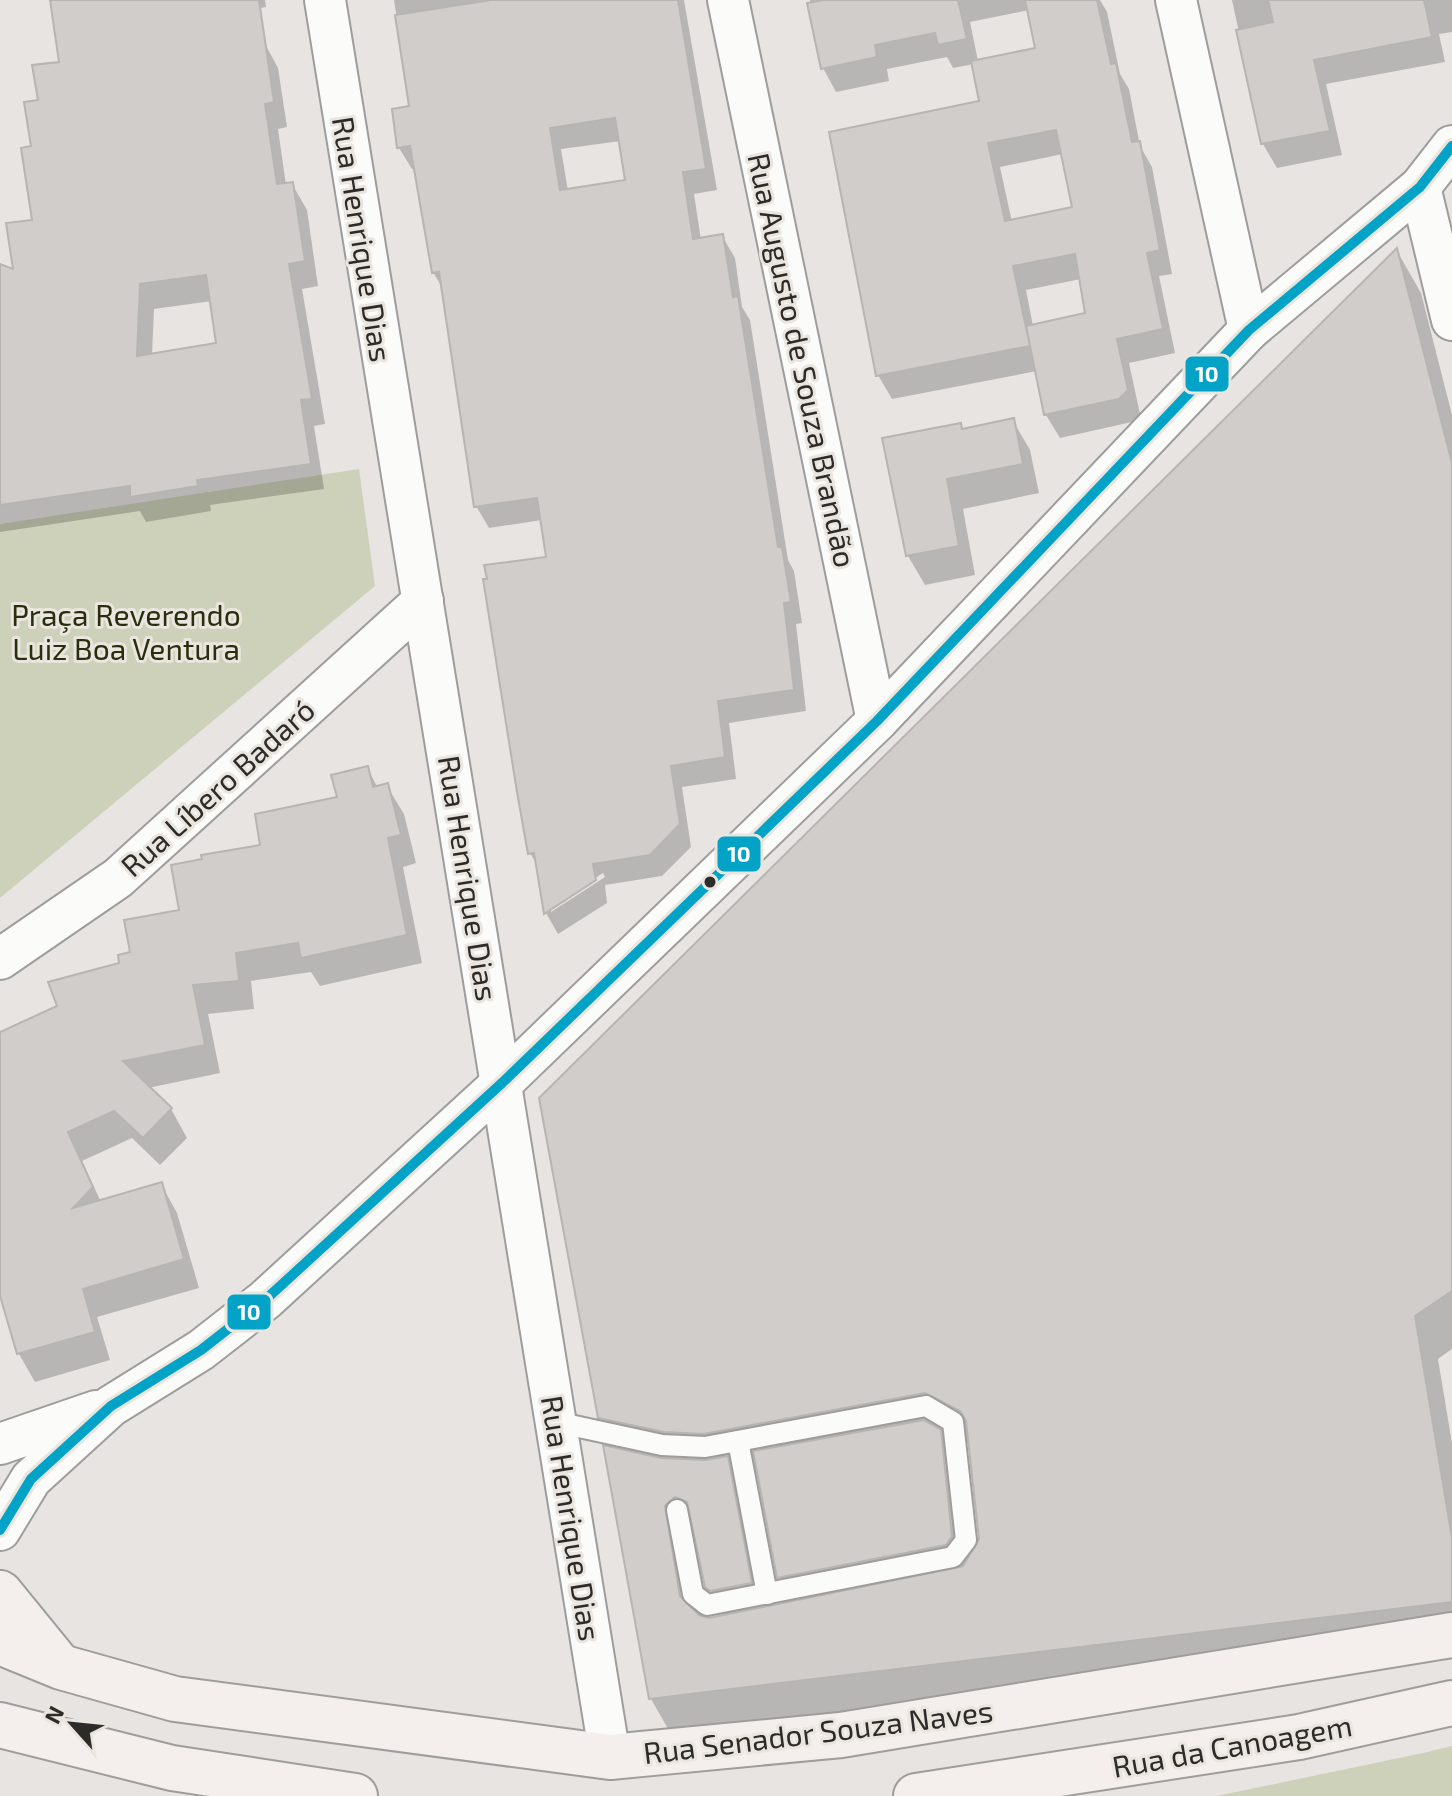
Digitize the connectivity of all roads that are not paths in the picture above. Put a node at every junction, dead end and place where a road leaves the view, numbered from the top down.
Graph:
1 (325, 0) edge
2 (728, 0) edge
3 (1176, 0) edge
4 (1452, 146) edge
5 (1420, 187) junction
6 (1452, 320) edge
7 (1249, 330) junction
8 (423, 601) junction
9 (877, 721) junction
10 (0, 959) edge
11 (502, 1083) junction
12 (111, 1406) junction
13 (556, 1422) junction
14 (738, 1441) junction
15 (0, 1444) edge
16 (677, 1510) dead end
17 (0, 1530) edge
18 (0, 1593) edge
19 (767, 1594) junction
20 (1452, 1635) edge
21 (0, 1642) edge
22 (61, 1667) junction
23 (1452, 1703) edge
24 (0, 1725) edge
25 (610, 1757) junction
26 (355, 1796) edge
27 (916, 1796) edge

1 - 8 street, Rua Henrique Dias
2 - 9 street, Rua Augusto de Souza Brandão
3 - 7 street
4 - 5 street
5 - 6 street
5 - 7 street
7 - 9 street
8 - 10 street, Rua Líbero Badaró
8 - 11 street, Rua Henrique Dias
9 - 11 street
11 - 12 street
11 - 13 street, Rua Henrique Dias
12 - 15 street
12 - 17 street
13 - 14 lane
13 - 25 street, Rua Henrique Dias
14 - 19 lane
14 - 19 lane
16 - 19 lane
18 - 22 main road
20 - 25 main road, Rua Senador Souza Naves
21 - 22 main road, Rua Senador Souza Naves
22 - 25 main road, Rua Senador Souza Naves
23 - 27 main road, Rua da Canoagem
24 - 26 main road

